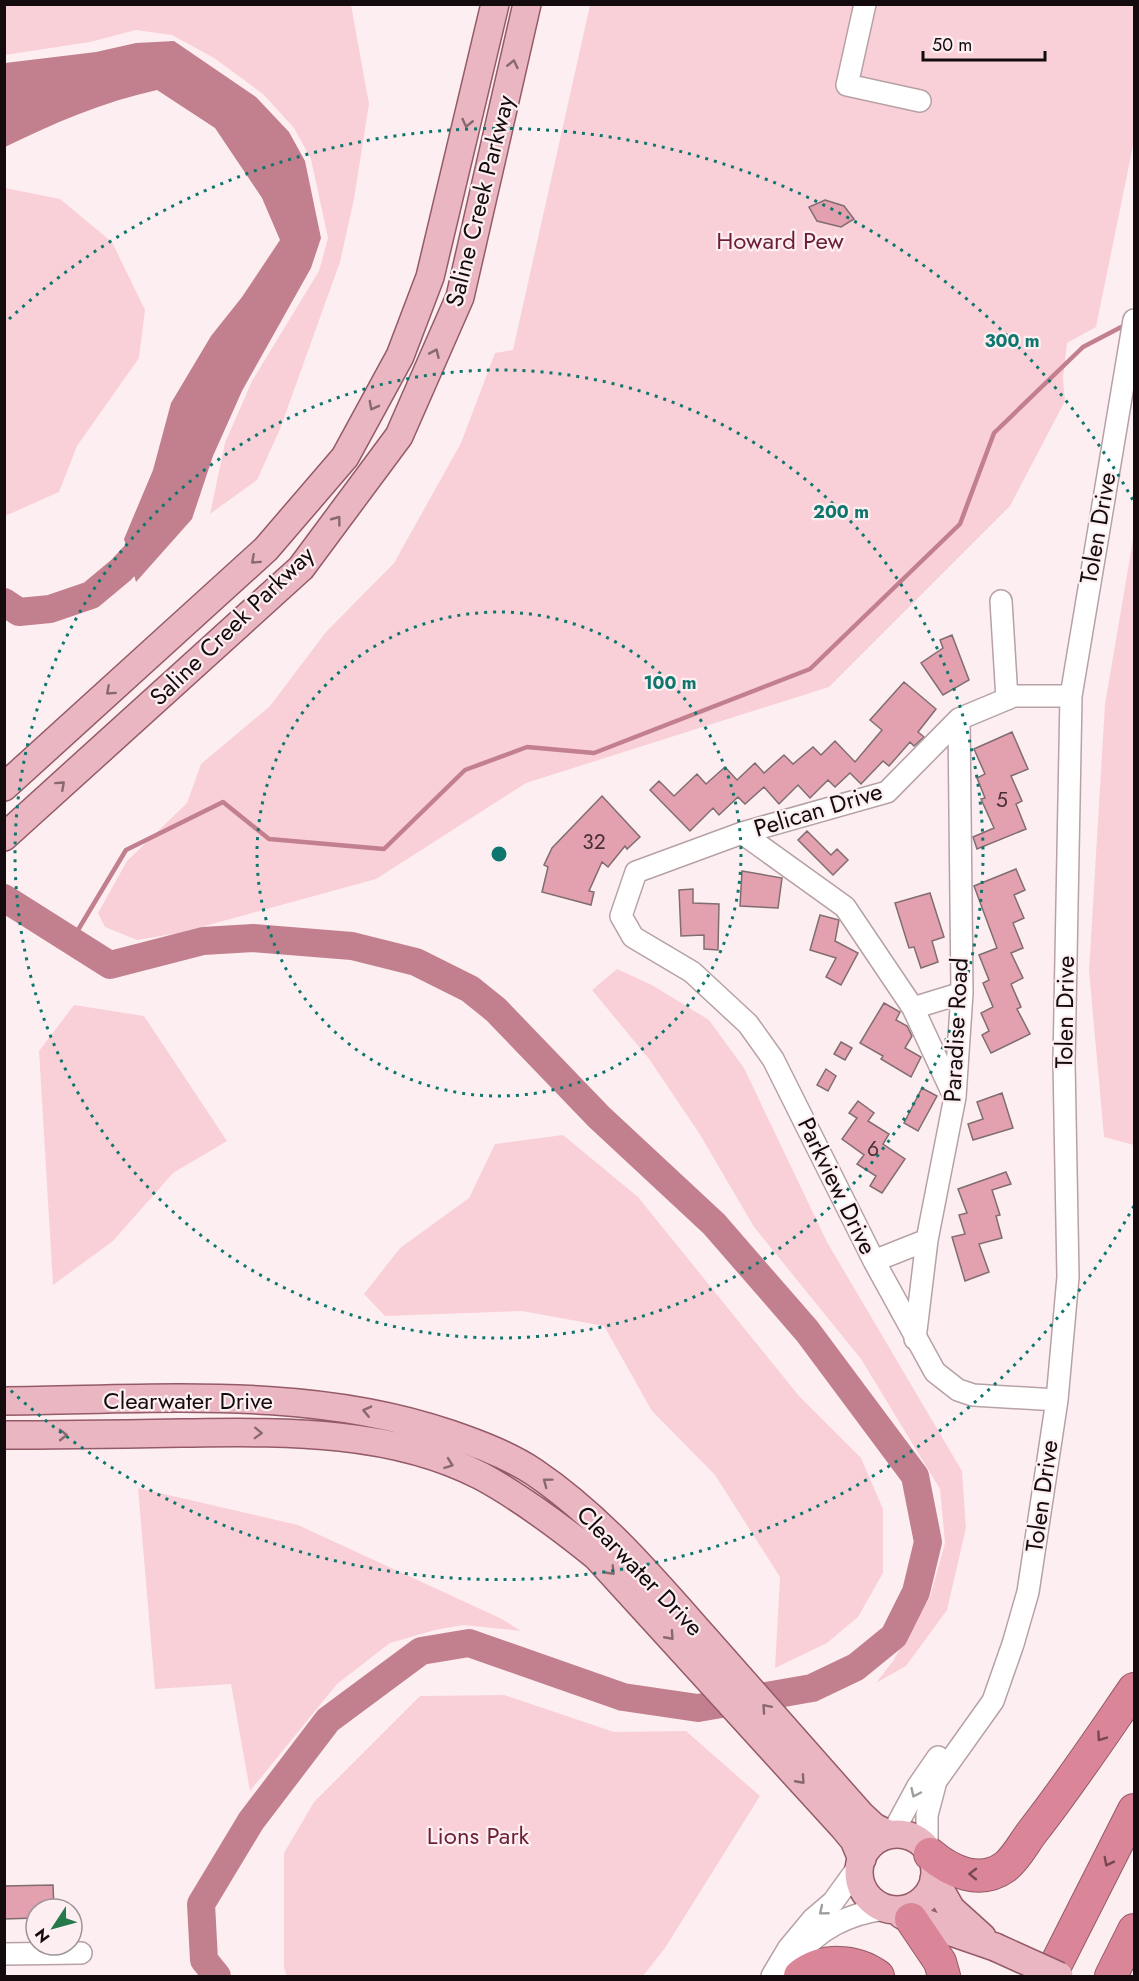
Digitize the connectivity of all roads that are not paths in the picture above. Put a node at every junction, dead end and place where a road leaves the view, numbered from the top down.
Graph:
1 (495, 4) edge
2 (527, 4) edge
3 (865, 4) edge
4 (920, 101) dead end
5 (1134, 320) edge
6 (1001, 601) dead end
7 (1071, 696) junction
8 (1007, 699) junction
9 (959, 719) junction
10 (4, 787) edge
11 (11, 831) edge
12 (742, 833) junction
13 (628, 929) joint
14 (962, 993) junction
15 (913, 1008) junction
16 (955, 1097) junction
17 (927, 1240) junction
18 (874, 1261) junction
19 (915, 1339) junction
20 (1057, 1400) junction
21 (4, 1401) edge
22 (4, 1435) edge
23 (641, 1585) junction
24 (1134, 1689) edge
25 (993, 1701) junction
26 (1134, 1810) edge
27 (852, 1821) junction
28 (890, 1834) junction
29 (930, 1861) junction
30 (860, 1862) junction
31 (895, 1913) junction
32 (1134, 1930) edge
33 (995, 1947) junction
34 (4, 1954) edge
35 (24, 1954) edge
36 (772, 1977) edge
37 (784, 1977) edge
38 (800, 1977) edge
39 (878, 1977) edge
40 (944, 1977) edge
41 (1050, 1977) edge
42 (1059, 1977) edge
43 (1111, 1977) edge

1 -> 10 main road, Saline Creek Parkway
11 -> 2 main road, Saline Creek Parkway
3 - 4 street
5 - 7 street, Tolen Drive
6 - 8 street
7 - 8 street, Pelican Drive
7 - 20 street, Tolen Drive
8 - 9 street, Pelican Drive
9 - 12 street, Pelican Drive
9 - 14 street, Paradise Road
12 - 13 street, Pelican Drive
12 - 15 street
13 - 18 street, Parkview Drive
14 - 15 street
14 - 16 street, Paradise Road
15 - 16 street
16 - 17 street, Paradise Road
17 - 18 street
17 - 19 street, Paradise Road
18 - 19 street, Parkview Drive
19 - 20 street, Parkview Drive
20 - 25 street, Tolen Drive
23 -> 21 main road, Clearwater Drive
22 -> 23 main road, Clearwater Drive
23 - 27 main road, Clearwater Drive
24 -> 29 highway
25 -> 28 street, Tolen Drive
25 - 29 street, Tolen Drive
26 -> 41 highway
27 - 28 main road, Clearwater Drive
27 - 30 main road, Clearwater Drive
28 - 29 main road
28 - 30 main road
29 - 31 main road
29 - 33 main road
30 - 31 main road
30 -> 36 street
31 - 33 main road
31 - 37 street
31 - 40 highway
32 - 43 highway
33 - 42 main road, bridge
34 - 35 street
38 - 39 highway

